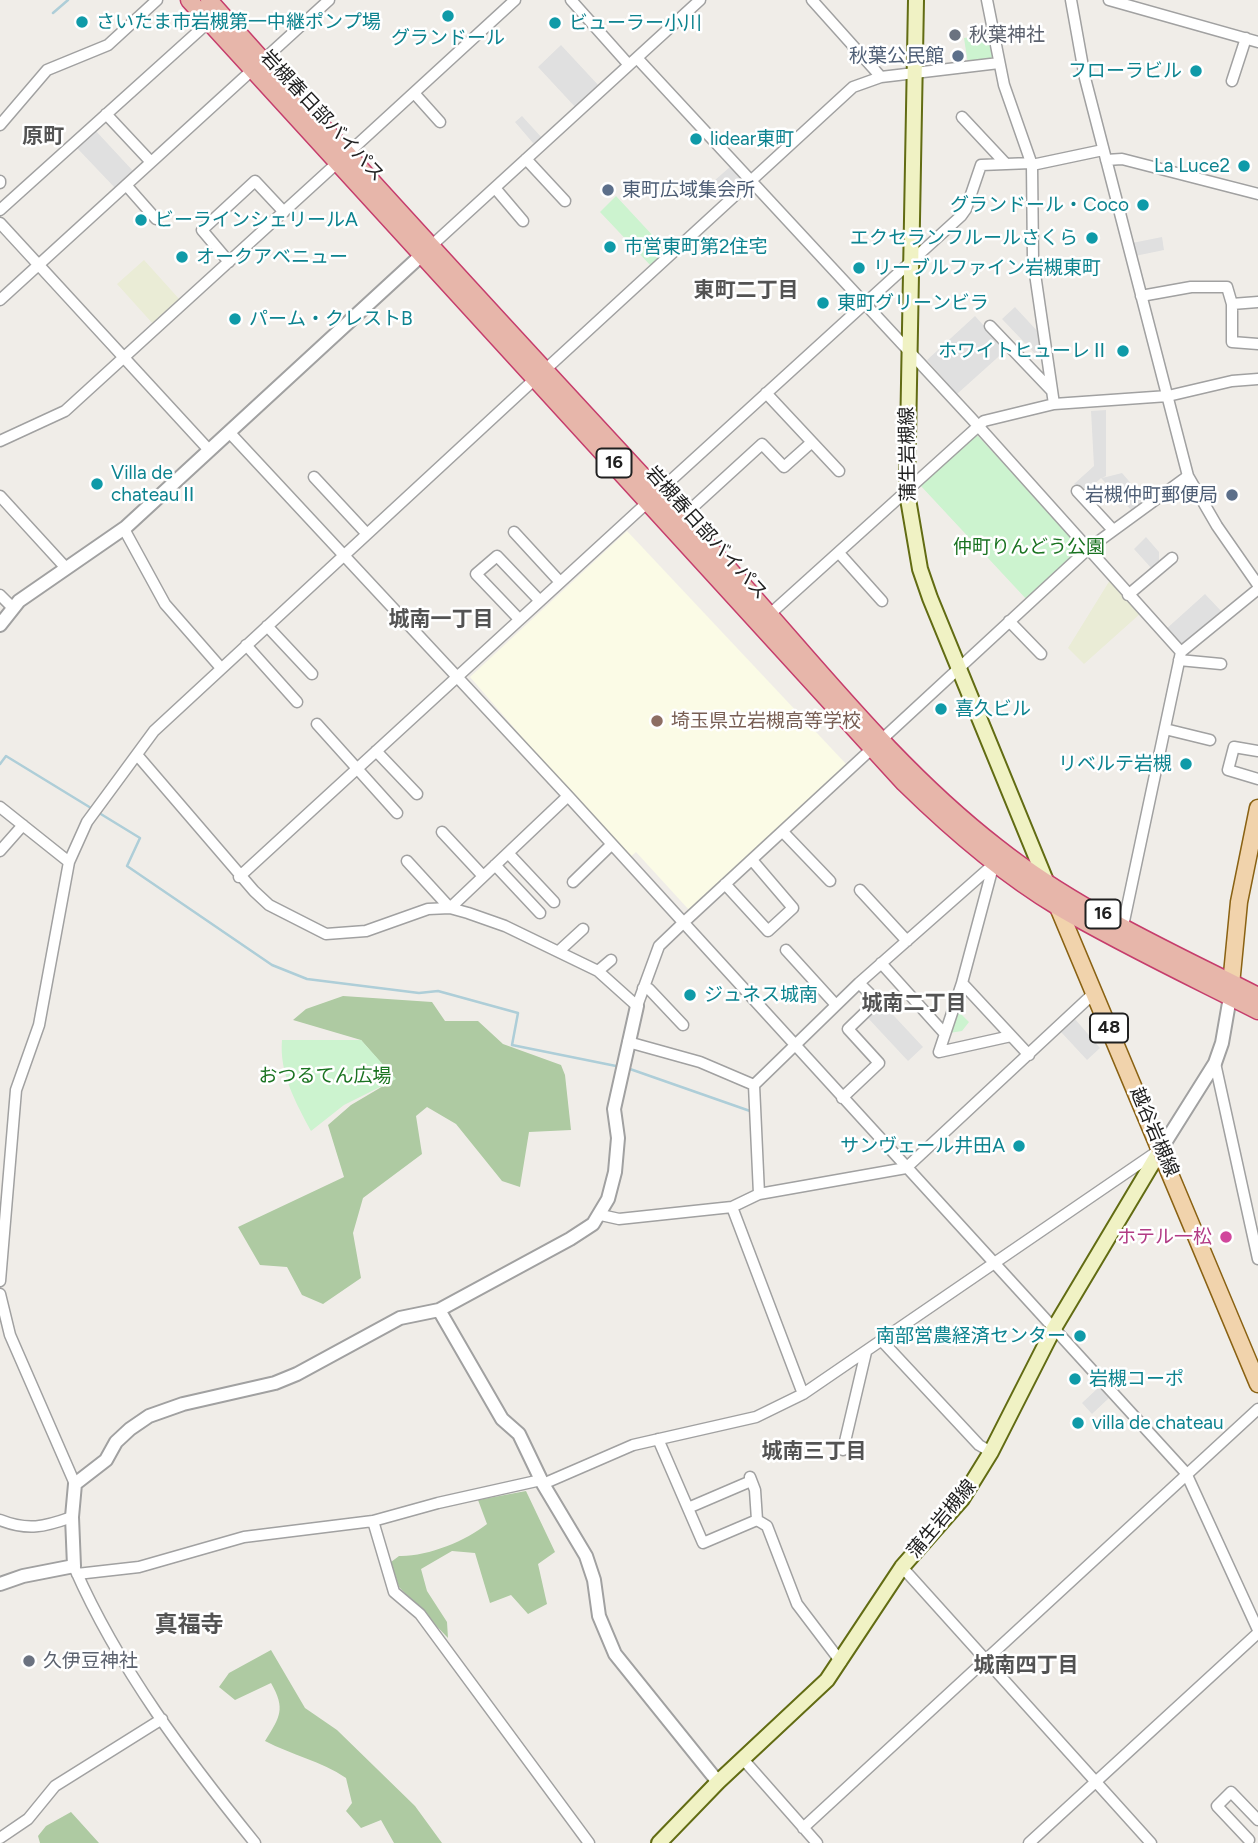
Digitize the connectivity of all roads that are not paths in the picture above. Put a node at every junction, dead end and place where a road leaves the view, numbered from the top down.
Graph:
1 (157, 0) edge
2 (189, 0) edge
3 (209, 0) edge
4 (329, 0) edge
5 (515, 0) edge
6 (571, 0) edge
7 (700, 0) edge
8 (812, 0) edge
9 (916, 0) edge
10 (987, 0) edge
11 (1071, 0) edge
12 (1109, 0) edge
13 (202, 28) dead end
14 (1246, 38) junction
15 (1258, 42) edge
16 (633, 62) junction
17 (999, 63) junction
18 (255, 64) junction
19 (914, 73) junction
20 (881, 77) junction
21 (1232, 81) dead end
22 (414, 93) junction
23 (106, 114) junction
24 (962, 117) dead end
25 (440, 122) dead end
26 (0, 125) edge
27 (1104, 155) junction
28 (526, 159) junction
29 (341, 160) junction
30 (151, 162) junction
31 (1006, 164) junction
32 (1031, 164) junction
33 (750, 181) junction
34 (126, 185) junction
35 (495, 188) junction
36 (1258, 194) edge
37 (565, 201) dead end
38 (0, 210) edge
39 (284, 212) junction
40 (156, 219) dead end
41 (523, 220) dead end
42 (0, 223) edge
43 (426, 251) junction
44 (229, 262) junction
45 (910, 262) junction
46 (39, 266) junction
47 (1141, 296) junction
48 (0, 300) edge
49 (1258, 302) edge
50 (864, 304) junction
51 (1232, 304) junction
52 (990, 326) dead end
53 (1258, 344) edge
54 (908, 351) junction
55 (124, 357) junction
56 (541, 373) junction
57 (1258, 379) edge
58 (1052, 391) junction
59 (766, 393) junction
60 (1168, 396) junction
61 (1054, 404) junction
62 (977, 427) junction
63 (229, 432) junction
64 (0, 441) edge
65 (812, 442) junction
66 (209, 450) junction
67 (839, 471) dead end
68 (1188, 476) junction
69 (314, 477) dead end
70 (1077, 491) dead end
71 (907, 493) junction
72 (0, 496) edge
73 (653, 496) junction
74 (681, 517) junction
75 (124, 529) junction
76 (1113, 530) junction
77 (514, 532) dead end
78 (367, 534) junction
79 (1088, 549) junction
80 (839, 553) junction
81 (344, 555) junction
82 (1172, 558) dead end
83 (66, 568) junction
84 (560, 582) junction
85 (1258, 587) edge
86 (0, 595) edge
87 (1128, 595) junction
88 (540, 601) junction
89 (882, 601) dead end
90 (12, 607) junction
91 (770, 614) junction
92 (519, 619) junction
93 (1009, 621) junction
94 (0, 625) edge
95 (267, 626) junction
96 (246, 645) junction
97 (1041, 654) dead end
98 (1180, 656) junction
99 (1221, 664) dead end
100 (221, 668) junction
101 (959, 669) junction
102 (313, 674) dead end
103 (455, 678) junction
104 (297, 702) dead end
105 (317, 724) dead end
106 (1165, 729) junction
107 (1210, 740) dead end
108 (878, 745) junction
109 (376, 751) junction
110 (1258, 751) edge
111 (138, 756) junction
112 (356, 769) junction
113 (1258, 779) edge
114 (417, 794) dead end
115 (568, 796) junction
116 (0, 807) edge
117 (1258, 808) edge
118 (397, 813) dead end
119 (23, 825) junction
120 (783, 831) junction
121 (442, 832) dead end
122 (611, 845) junction
123 (0, 851) edge
124 (508, 853) junction
125 (752, 860) junction
126 (407, 861) dead end
127 (69, 862) junction
128 (995, 863) junction
129 (495, 865) junction
130 (483, 876) junction
131 (239, 877) junction
132 (830, 881) dead end
133 (1046, 881) junction
134 (573, 882) dead end
135 (725, 884) junction
136 (860, 890) dead end
137 (554, 902) dead end
138 (1058, 906) junction
139 (450, 908) junction
140 (540, 914) dead end
141 (682, 923) junction
142 (1123, 926) junction
143 (583, 929) dead end
144 (907, 941) junction
145 (786, 950) dead end
146 (559, 951) junction
147 (611, 960) dead end
148 (881, 964) junction
149 (598, 971) junction
150 (859, 983) junction
151 (962, 983) junction
152 (643, 988) junction
153 (1231, 990) junction
154 (1094, 993) junction
155 (1258, 996) edge
156 (836, 1005) junction
157 (637, 1006) junction
158 (1258, 1011) edge
159 (683, 1025) dead end
160 (945, 1034) junction
161 (1011, 1036) junction
162 (628, 1042) junction
163 (794, 1046) junction
164 (1029, 1055) junction
165 (1214, 1063) junction
166 (754, 1085) junction
167 (842, 1098) junction
168 (1161, 1149) junction
169 (906, 1168) junction
170 (759, 1194) junction
171 (732, 1207) junction
172 (601, 1215) junction
173 (2, 1233) edge
174 (1258, 1259) edge
175 (995, 1264) junction
176 (0, 1281) edge
177 (0, 1294) edge
178 (439, 1310) junction
179 (1053, 1329) junction
180 (882, 1341) junction
181 (866, 1352) junction
182 (1258, 1384) edge
183 (803, 1394) junction
184 (1258, 1409) edge
185 (658, 1439) junction
186 (843, 1450) dead end
187 (991, 1452) junction
188 (1186, 1473) junction
189 (542, 1482) junction
190 (75, 1484) junction
191 (688, 1508) junction
192 (72, 1517) junction
193 (0, 1520) edge
194 (373, 1521) junction
195 (757, 1521) junction
196 (902, 1567) junction
197 (76, 1570) junction
198 (0, 1584) edge
199 (1258, 1632) edge
200 (984, 1659) junction
201 (841, 1662) junction
202 (162, 1718) junction
203 (742, 1758) junction
204 (718, 1782) junction
205 (1097, 1782) junction
206 (1258, 1820) edge
207 (803, 1828) junction
208 (0, 1838) edge
209 (1249, 1842) edge
210 (255, 1843) edge
211 (589, 1843) edge
212 (659, 1843) edge
213 (817, 1843) edge
214 (1029, 1843) edge
215 (1151, 1843) edge

1 - 26 street
2 - 18 highway, 岩槻春日部バイパス / 16
3 - 18 highway, 岩槻春日部バイパス / 16
4 - 18 street
5 - 22 street
6 - 16 street
7 - 16 street
8 - 20 street
9 - 19 main road, 蒲生岩槻線
10 - 17 street
11 - 27 street
12 - 14 street
13 - 23 street
14 - 15 street
14 - 21 street
16 - 28 street
16 - 33 street
17 - 19 street
17 - 32 street
18 - 29 highway, 岩槻春日部バイパス / 16
18 - 30 street
19 - 20 street
19 - 45 main road, 蒲生岩槻線
20 - 33 street
22 - 25 street
22 - 29 street
23 - 30 street
23 - 38 street
24 - 31 street
27 - 32 street
27 - 36 street
27 - 47 street
28 - 35 street
28 - 37 street
29 - 39 street
29 - 43 highway, 岩槻春日部バイパス / 16
30 - 34 street
31 - 32 street
31 - 45 street
32 - 58 street
33 - 50 street
33 - 56 street
34 - 40 street
34 - 46 street
35 - 41 street
35 - 43 street
39 - 44 street
39 - 44 street
42 - 46 street
43 - 56 highway, 岩槻春日部バイパス / 16
43 - 63 street
44 - 55 street
45 - 50 street
45 - 54 main road, 蒲生岩槻線
46 - 48 street
46 - 55 street
47 - 51 street
47 - 60 street
49 - 51 street
50 - 54 street
50 - 59 street
51 - 53 street
52 - 58 street
54 - 62 street
54 - 71 main road, 蒲生岩槻線
55 - 64 street
55 - 66 street
56 - 73 highway, 岩槻春日部バイパス / 16
56 - 78 street
57 - 60 street
58 - 61 street
59 - 65 street
59 - 73 street
60 - 61 street
60 - 68 street
61 - 62 street
62 - 71 street
62 - 79 street
63 - 66 street
63 - 81 street
65 - 67 street
65 - 74 street
66 - 75 street
68 - 76 street
68 - 85 street
69 - 78 street
70 - 76 street
71 - 80 street
71 - 101 main road, 蒲生岩槻線
72 - 83 street
73 - 74 highway, 岩槻春日部バイパス / 16
73 - 84 street
73 - 108 highway, 岩槻春日部バイパス / 16
74 - 91 highway, 岩槻春日部バイパス / 16
75 - 83 street
75 - 100 street
76 - 79 street
77 - 84 street
78 - 81 street
79 - 87 street
79 - 93 street
80 - 89 street
80 - 91 street
81 - 95 street
81 - 103 street
82 - 87 street
83 - 90 street
84 - 88 street
85 - 98 street
86 - 90 street
87 - 98 street
88 - 92 street
88 - 92 street
90 - 94 street
91 - 108 highway, 岩槻春日部バイパス / 16
92 - 103 street
93 - 97 street
93 - 101 street
95 - 96 street
95 - 102 street
96 - 100 street
96 - 104 street
98 - 99 street
98 - 106 street
100 - 111 street
101 - 108 street
101 - 133 main road, 蒲生岩槻線
103 - 109 street
103 - 115 street
105 - 112 street
106 - 107 street
106 - 142 street
108 - 120 street
108 - 128 highway, 岩槻春日部バイパス / 16
108 - 133 highway, 岩槻春日部バイパス / 16
109 - 112 street
109 - 114 street
110 - 113 street
111 - 127 street
111 - 131 street
112 - 118 street
112 - 131 street
115 - 122 street
115 - 124 street
116 - 119 street
117 - 153 main road
119 - 123 street
119 - 127 street
120 - 125 street
120 - 132 street
121 - 130 street
122 - 134 street
122 - 141 street
124 - 129 street
124 - 137 street
125 - 135 street
125 - 135 street
126 - 139 street
127 - 173 street
128 - 138 highway, 岩槻春日部バイパス / 16
128 - 144 street
128 - 151 street
129 - 130 street
129 - 140 street
130 - 139 street
131 - 139 street
133 - 138 main road, 越谷岩槻線 / 48
133 - 142 highway, 岩槻春日部バイパス / 16
135 - 141 street
136 - 144 street
138 - 153 highway, 岩槻春日部バイパス / 16
138 - 154 main road, 越谷岩槻線 / 48
139 - 146 street
141 - 152 street
141 - 163 street
142 - 153 highway, 岩槻春日部バイパス / 16
143 - 146 street
144 - 148 street
145 - 156 street
146 - 149 street
147 - 149 street
148 - 150 street
148 - 160 street
149 - 157 street
150 - 156 street
150 - 167 street
151 - 160 street
151 - 161 street
152 - 157 street
152 - 159 street
153 - 155 highway, 岩槻春日部バイパス / 16
153 - 158 highway, 岩槻春日部バイパス / 16
153 - 165 street
154 - 164 street
154 - 168 main road, 越谷岩槻線 / 48
156 - 163 street
157 - 162 street
160 - 161 street
161 - 164 street
162 - 166 street
162 - 172 street
163 - 166 street
163 - 167 street
164 - 169 street
165 - 168 street
165 - 174 street
166 - 170 street
167 - 169 street
168 - 175 street
168 - 179 main road, 蒲生岩槻線
168 - 182 main road, 越谷岩槻線 / 48
169 - 170 street
169 - 175 street
170 - 171 street
171 - 172 street
171 - 183 street
172 - 178 street
173 - 176 street
175 - 179 street
175 - 180 street
177 - 190 street
178 - 189 street
178 - 190 street
179 - 187 main road, 蒲生岩槻線
179 - 188 street
180 - 181 street
180 - 187 street
181 - 183 street
181 - 186 street
183 - 185 street
184 - 188 street
185 - 189 street
185 - 191 street
187 - 196 main road, 蒲生岩槻線
188 - 199 street
188 - 200 street
189 - 194 street
189 - 204 street
190 - 192 street
191 - 195 street
191 - 195 street
192 - 193 street
192 - 197 street
194 - 197 street
194 - 211 street
195 - 201 street
196 - 200 street
196 - 201 main road, 蒲生岩槻線
197 - 198 street
197 - 202 street
199 - 205 street
200 - 205 street
200 - 207 street
201 - 203 main road, 蒲生岩槻線
202 - 208 street
202 - 210 street
203 - 204 main road, 蒲生岩槻線
203 - 207 street
204 - 212 main road, 蒲生岩槻線
205 - 214 street
205 - 215 street
206 - 209 street
206 - 209 street
207 - 213 street

